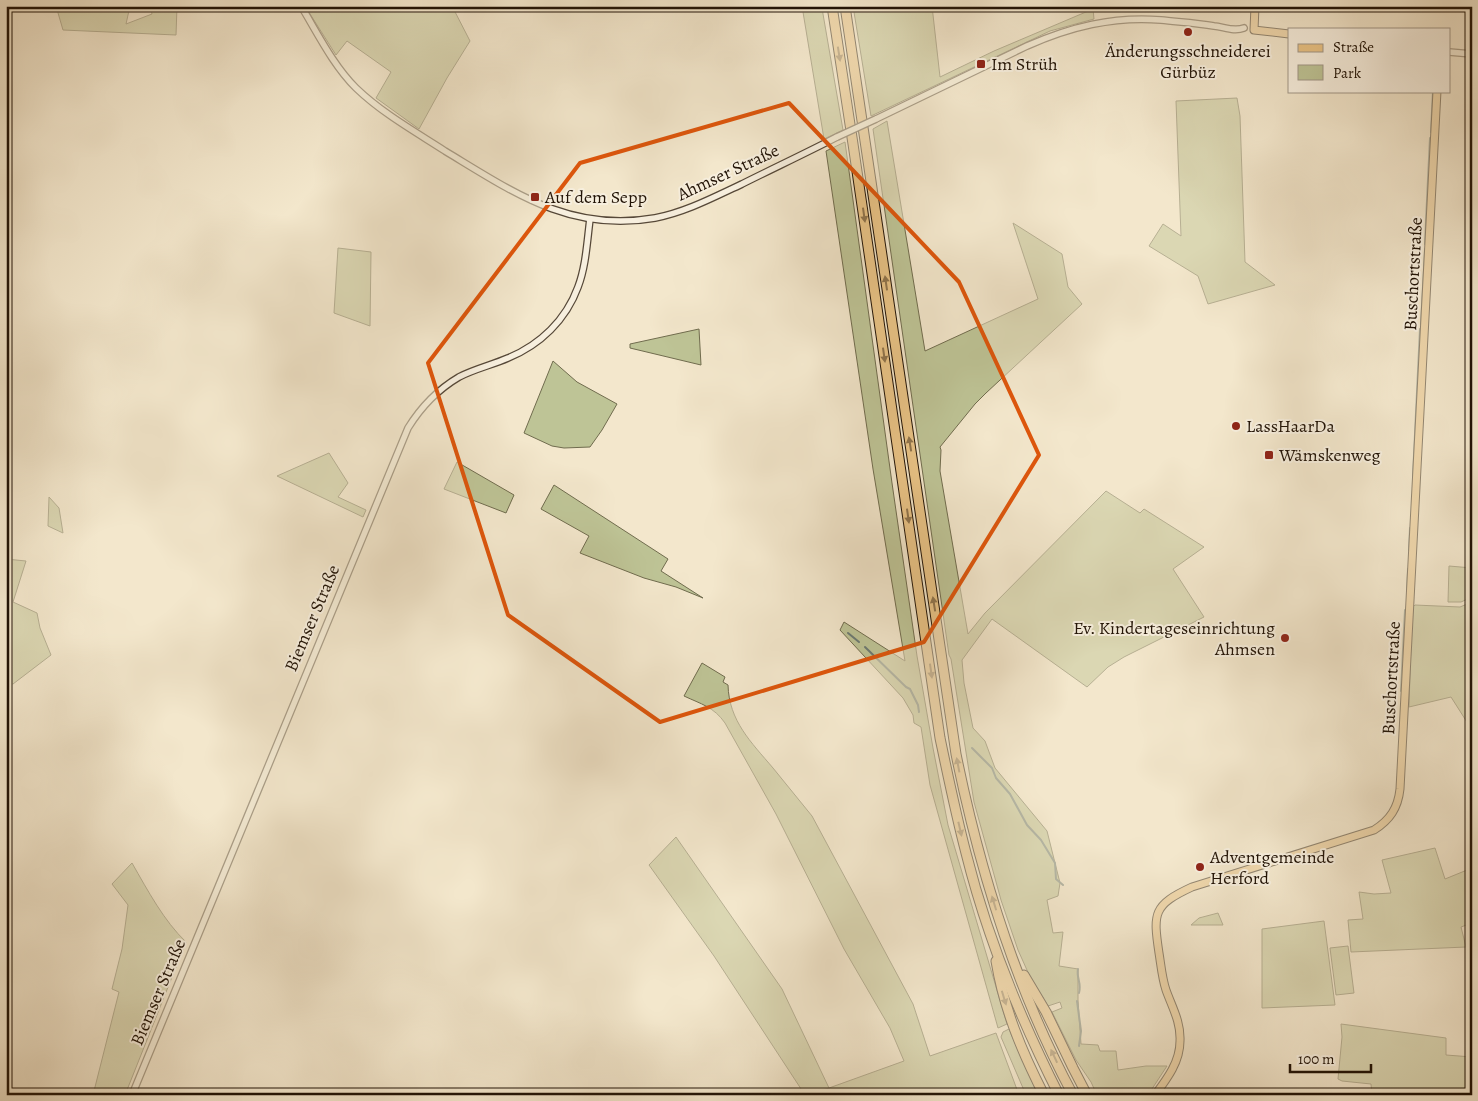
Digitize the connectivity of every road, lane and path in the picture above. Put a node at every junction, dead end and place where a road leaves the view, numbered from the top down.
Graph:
1 (301, 6) edge
2 (832, 6) edge
3 (845, 6) edge
4 (1255, 6) edge
5 (1254, 30) junction
6 (1288, 34) edge
7 (1450, 52) edge
8 (1472, 54) edge
9 (1437, 92) edge
10 (590, 220) junction
11 (992, 939) junction
12 (1009, 950) junction
13 (132, 1095) edge
14 (1044, 1095) edge
15 (1059, 1095) edge
16 (1074, 1095) edge
17 (1088, 1095) edge
18 (1155, 1095) edge

1 - 10 street, Ahmser Straße
2 -> 11 highway
12 -> 3 highway
4 - 5 main road
5 - 6 main road, Ahmser Straße
5 - 10 street, Ahmser Straße, bridge
7 - 8 street
9 - 18 main road, Buschortstraße
10 - 13 street, Biemser Straße
11 -> 14 highway
11 - 15 highway
16 -> 12 highway
12 - 17 highway

